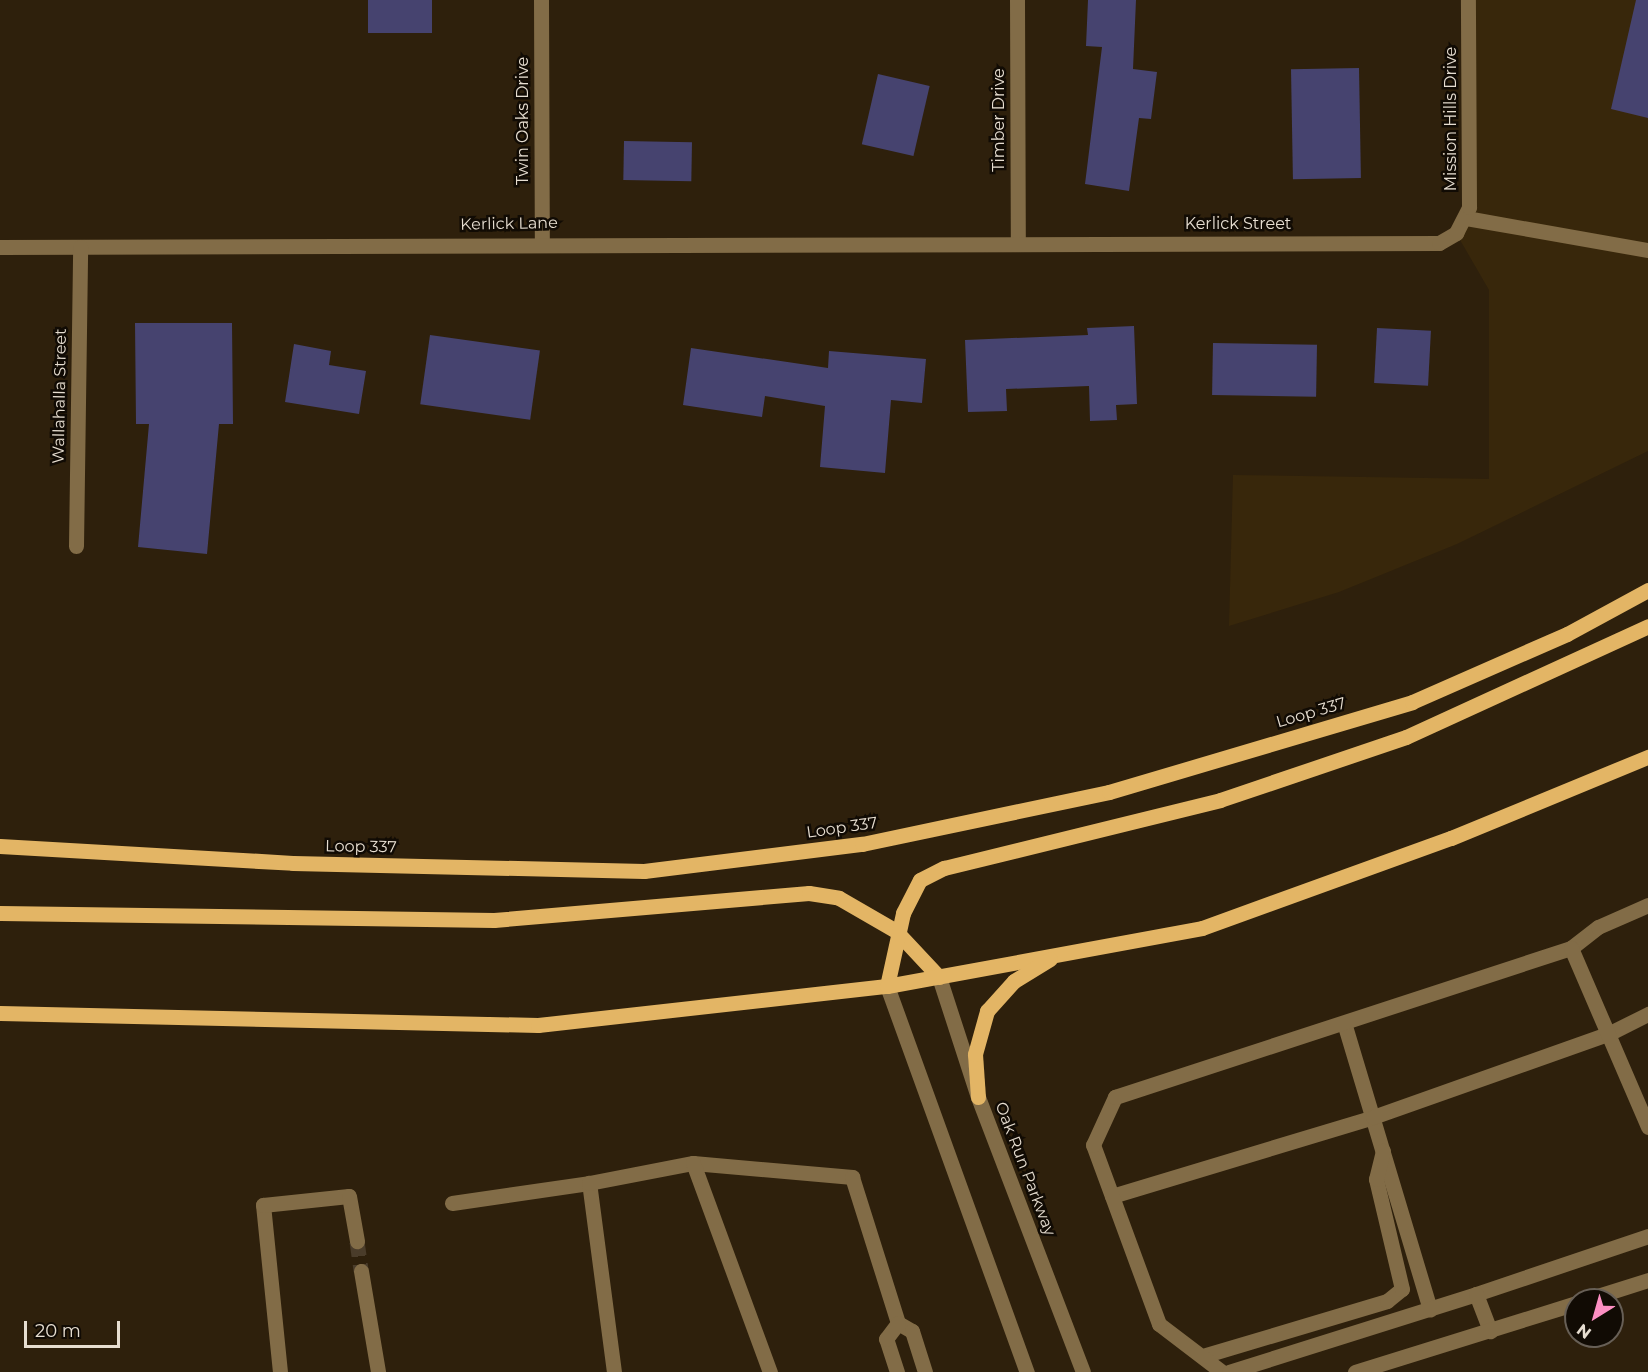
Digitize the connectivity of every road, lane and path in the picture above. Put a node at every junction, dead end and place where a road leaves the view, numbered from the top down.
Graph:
1 (541, 0) edge
2 (1017, 0) edge
3 (1468, 0) edge
4 (1466, 218) junction
5 (1018, 240) junction
6 (542, 242) junction
7 (0, 247) edge
8 (80, 247) junction
9 (1648, 250) edge
10 (76, 546) dead end
11 (1648, 590) edge
12 (1648, 626) edge
13 (1648, 758) edge
14 (0, 846) edge
15 (1648, 905) edge
16 (0, 914) edge
17 (896, 932) junction
18 (1571, 948) junction
19 (1058, 955) junction
20 (939, 977) junction
21 (888, 986) junction
22 (0, 1013) edge
23 (1648, 1014) edge
24 (1346, 1026) junction
25 (1608, 1034) junction
26 (978, 1097) junction
27 (1373, 1117) junction
28 (1648, 1127) edge
29 (1383, 1151) junction
30 (693, 1163) junction
31 (589, 1183) junction
32 (1112, 1196) junction
33 (452, 1203) dead end
34 (1648, 1236) edge
35 (357, 1241) tunnel mouth
36 (361, 1271) tunnel mouth
37 (1648, 1280) edge
38 (1623, 1288) edge
39 (1476, 1294) junction
40 (1564, 1307) edge
41 (1430, 1310) junction
42 (898, 1323) junction
43 (1490, 1331) junction
44 (1206, 1355) junction
45 (280, 1372) edge
46 (378, 1372) edge
47 (614, 1372) edge
48 (770, 1372) edge
49 (897, 1372) edge
50 (926, 1372) edge
51 (1027, 1372) edge
52 (1083, 1372) edge
53 (1222, 1372) edge
54 (1229, 1372) edge
55 (1355, 1372) edge

1 - 6 street, Twin Oaks Drive
2 - 5 street, Timber Drive
3 - 4 street, Mission Hills Drive
4 - 5 street, Kerlick Street
4 - 9 street
5 - 6 street, Kerlick Lane
6 - 8 street, Kerlick Lane
7 - 8 street, Kerlick Lane
8 - 10 street, Wallahalla Street
11 - 14 main road, Loop 337
12 - 17 main road
13 - 19 main road
15 - 18 street
16 - 17 main road
17 - 20 main road
17 - 21 main road
18 - 24 street
18 - 25 street
19 - 20 main road
19 - 26 main road
20 - 21 main road
20 - 26 street, Oak Run Parkway
21 - 22 main road
21 - 51 street
23 - 25 street
24 - 27 street
24 - 32 street
25 - 27 street
25 - 28 street
26 - 52 street, Oak Run Parkway
27 - 29 street
27 - 32 street
29 - 41 street
29 - 44 street
30 - 31 street
30 - 42 street
30 - 48 street
31 - 33 street
31 - 47 street
32 - 44 street
34 - 39 street
35 - 45 street
36 - 46 street
37 - 38 street
39 - 41 street
39 - 43 street
40 - 43 street
41 - 54 street
42 - 49 street
42 - 50 street
43 - 55 street
44 - 53 street

